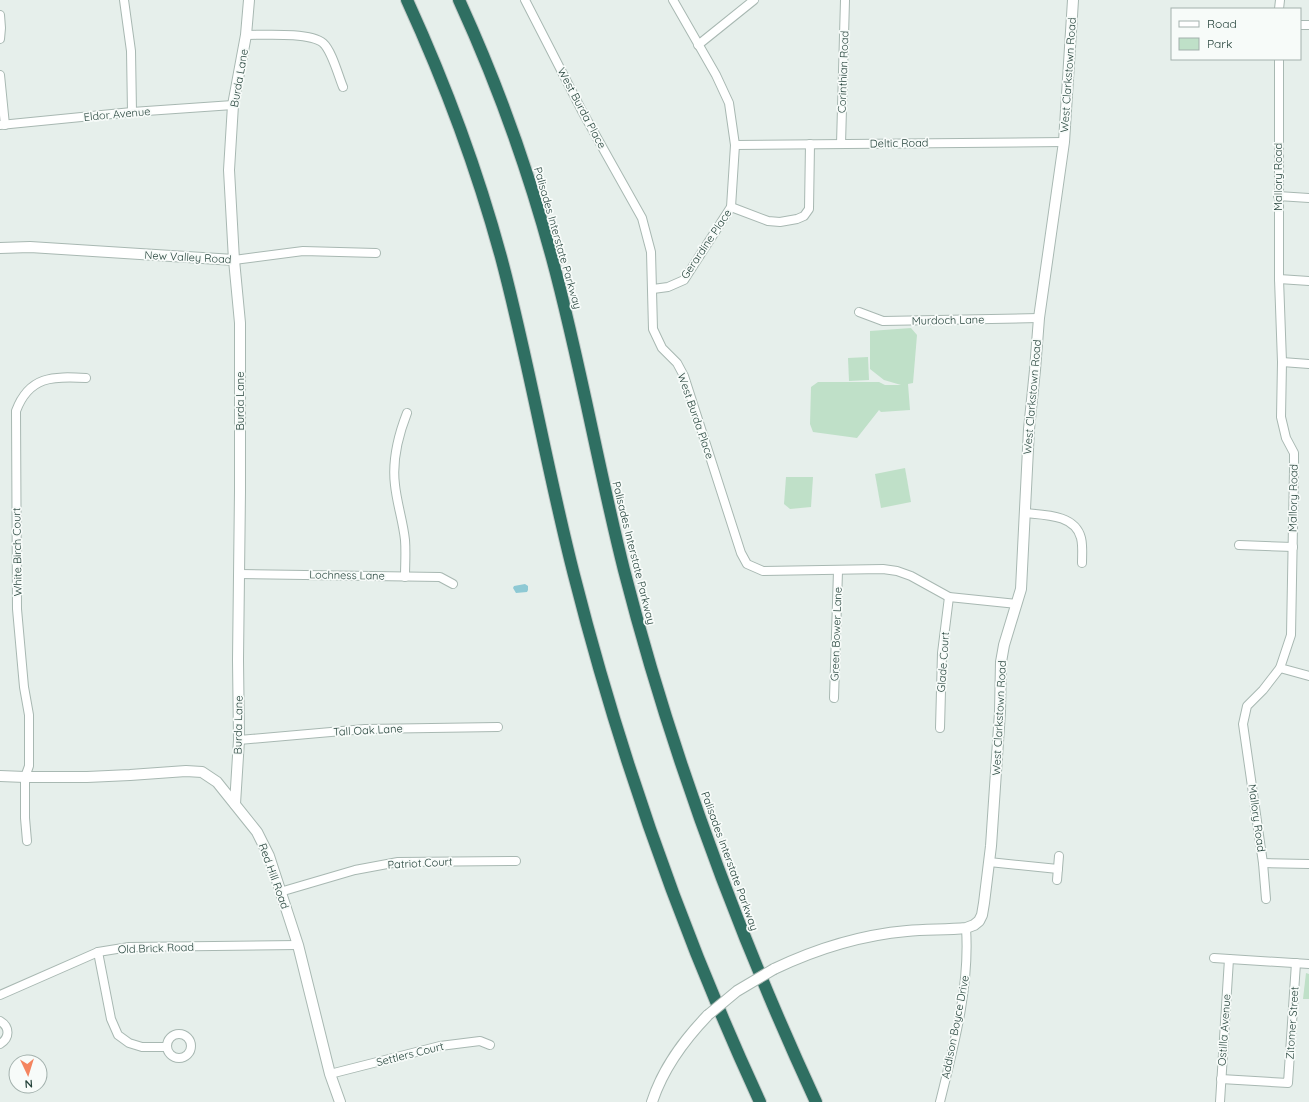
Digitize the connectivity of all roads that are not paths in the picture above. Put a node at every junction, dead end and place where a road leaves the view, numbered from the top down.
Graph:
1 (124, 0) edge
2 (250, 0) edge
3 (407, 0) edge
4 (459, 0) edge
5 (525, 0) edge
6 (673, 0) edge
7 (754, 0) edge
8 (845, 0) edge
9 (1074, 0) edge
10 (0, 15) edge
11 (246, 35) junction
12 (0, 38) edge
13 (698, 44) junction
14 (1279, 60) edge
15 (0, 75) edge
16 (343, 88) dead end
17 (233, 105) junction
18 (132, 112) junction
19 (3, 125) edge
20 (1064, 142) junction
21 (810, 144) junction
22 (842, 144) junction
23 (735, 145) junction
24 (1278, 196) junction
25 (1309, 198) edge
26 (731, 207) junction
27 (0, 248) edge
28 (376, 253) dead end
29 (234, 260) junction
30 (1279, 279) junction
31 (1309, 281) edge
32 (653, 289) junction
33 (859, 312) dead end
34 (1039, 318) junction
35 (1282, 362) junction
36 (1309, 364) edge
37 (86, 378) dead end
38 (407, 413) dead end
39 (1024, 513) junction
40 (1238, 545) dead end
41 (1293, 547) junction
42 (1082, 563) dead end
43 (838, 571) junction
44 (239, 574) junction
45 (405, 577) junction
46 (453, 584) dead end
47 (949, 597) junction
48 (1017, 604) junction
49 (1280, 668) junction
50 (1309, 676) edge
51 (834, 698) dead end
52 (498, 727) dead end
53 (940, 728) dead end
54 (239, 740) junction
55 (0, 776) edge
56 (25, 777) junction
57 (235, 804) junction
58 (27, 841) dead end
59 (1059, 856) dead end
60 (516, 861) dead end
61 (989, 862) junction
62 (1263, 863) junction
63 (1309, 864) edge
64 (1058, 869) junction
65 (1057, 880) dead end
66 (280, 892) junction
67 (1266, 899) dead end
68 (966, 928) junction
69 (298, 945) junction
70 (98, 952) junction
71 (1214, 958) dead end
72 (1229, 959) junction
73 (1296, 963) junction
74 (1309, 964) edge
75 (0, 995) edge
76 (0, 1022) edge
77 (0, 1044) edge
78 (490, 1045) dead end
79 (167, 1047) dead end
80 (330, 1074) junction
81 (1221, 1079) junction
82 (340, 1102) edge
83 (652, 1102) edge
84 (760, 1102) edge
85 (816, 1102) edge
86 (940, 1102) edge
87 (1220, 1102) edge

1 - 18 street
2 - 11 street, Burda Lane
3 - 84 highway
4 - 85 highway, Palisades Interstate Parkway
5 - 32 street, West Burda Place
6 - 13 street, Gerardine Place
7 - 13 street
8 - 22 street, Corinthian Road
9 - 20 street, West Clarkstown Road
10 - 12 street
11 - 16 street
11 - 17 street, Burda Lane
13 - 23 street, Gerardine Place
14 - 24 street, Mallory Road
15 - 19 street
17 - 18 street, Eldor Avenue
17 - 29 street, Burda Lane
18 - 19 street, Eldor Avenue
20 - 22 street, Deltic Road
20 - 34 street, West Clarkstown Road
21 - 22 street, Deltic Road
21 - 23 street, Deltic Road
21 - 26 street
23 - 26 street, Gerardine Place
24 - 25 street
24 - 30 street, Mallory Road
26 - 32 street, Gerardine Place
27 - 29 street, New Valley Road
28 - 29 street, New Valley Road
29 - 44 street, Burda Lane
30 - 31 street
30 - 35 street, Mallory Road
32 - 43 street, West Burda Place
33 - 34 street, Murdoch Lane
34 - 39 street, West Clarkstown Road
35 - 36 street
35 - 41 street, Mallory Road
37 - 56 street, White Birch Court
38 - 45 street
39 - 42 street
39 - 48 street, West Clarkstown Road
40 - 41 street
41 - 49 street, Mallory Road
43 - 47 street, West Burda Place
43 - 51 street, Green Bower Lane
44 - 45 street, Lochness Lane
44 - 54 street, Burda Lane
45 - 46 street, Lochness Lane
47 - 48 street, West Burda Place
47 - 53 street, Glade Court
48 - 61 street, West Clarkstown Road
49 - 50 street
49 - 62 street, Mallory Road
52 - 54 street, Tall Oak Lane
54 - 57 street, Burda Lane
55 - 56 street, Red Hill Road
56 - 57 street, Red Hill Road
56 - 58 street, White Birch Court
57 - 66 street, Red Hill Road
59 - 64 street
60 - 66 street, Patriot Court
61 - 64 street
61 - 68 street, West Clarkstown Road
62 - 63 street
62 - 67 street, Mallory Road
64 - 65 street
66 - 69 street, Red Hill Road
68 - 83 street, bridge
68 - 86 street, Addison Boyce Drive
69 - 70 street, Old Brick Road
69 - 80 street, Red Hill Road
70 - 75 street, Old Brick Road
70 - 79 street
71 - 72 street
72 - 73 street
72 - 81 street, Ostilla Avenue
73 - 74 street
73 - 81 street, Zitomer Street
76 - 77 street
78 - 80 street, Settlers Court
80 - 82 street, Red Hill Road
81 - 87 street, Ostilla Avenue

